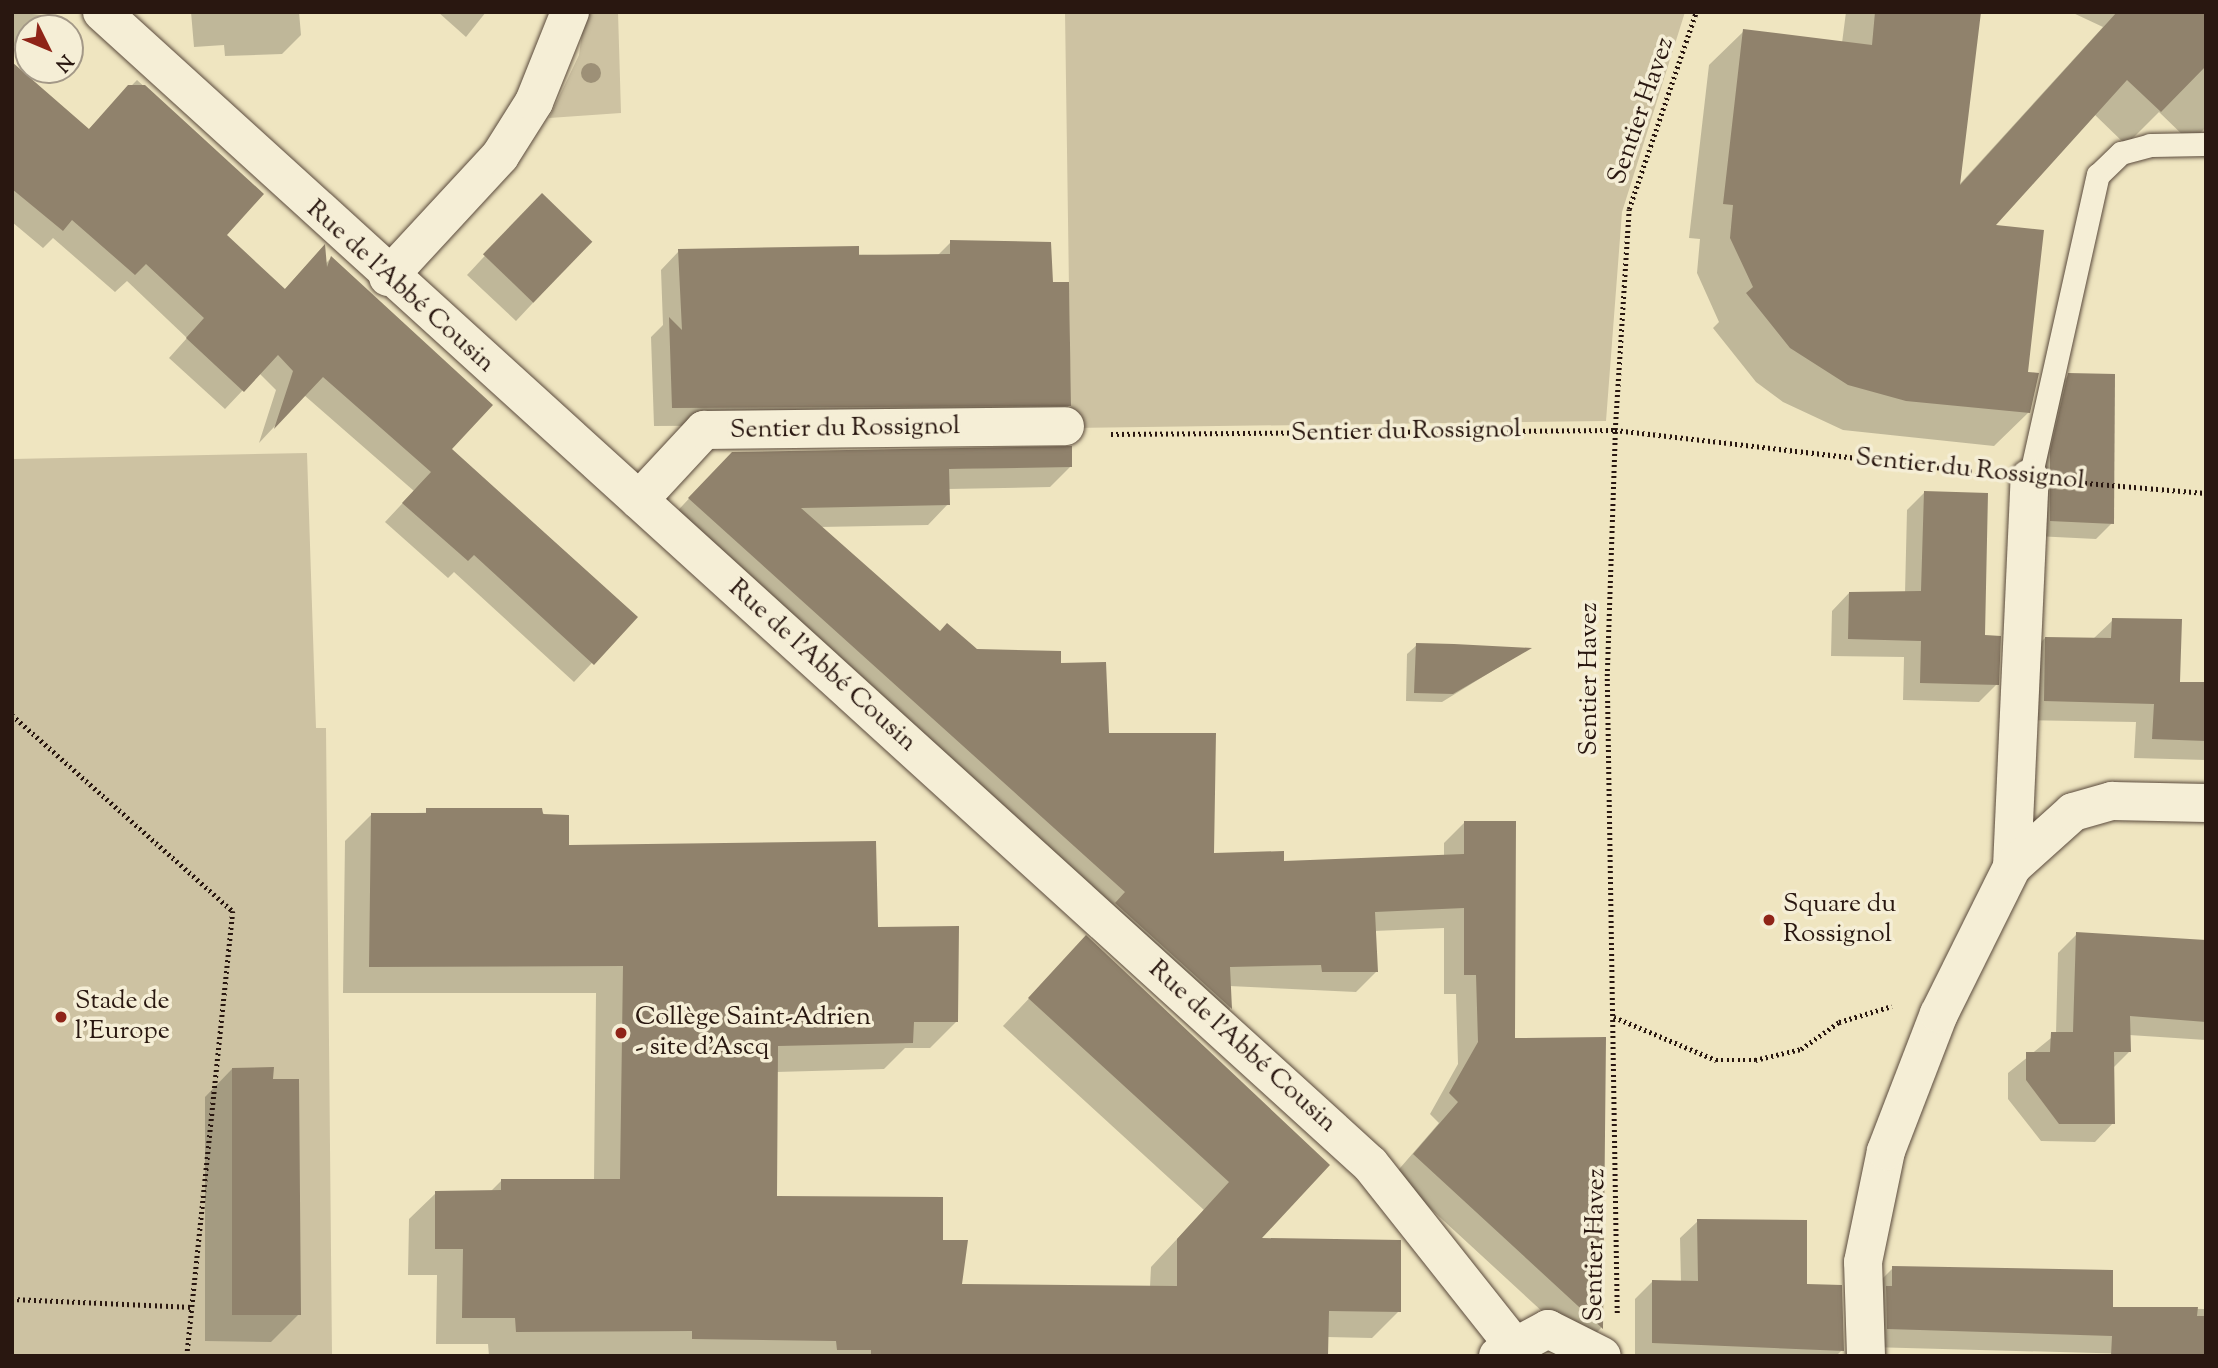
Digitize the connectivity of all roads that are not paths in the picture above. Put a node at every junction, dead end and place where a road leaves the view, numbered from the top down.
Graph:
1 (102, 12) edge
2 (570, 12) edge
3 (2206, 144) edge
4 (388, 278) junction
5 (1065, 426) road end
6 (2030, 478) joint
7 (639, 500) junction
8 (2206, 803) edge
9 (2012, 867) junction
10 (1511, 1352) edge
11 (1602, 1356) edge
12 (1866, 1356) edge

1 - 4 street, Rue de l'Abbé Cousin
2 - 4 street
3 - 6 lane
4 - 7 street, Rue de l'Abbé Cousin
5 - 7 street, Sentier du Rossignol
6 - 9 street
7 - 10 street, Rue de l'Abbé Cousin
8 - 9 street
9 - 12 street
10 - 11 street

